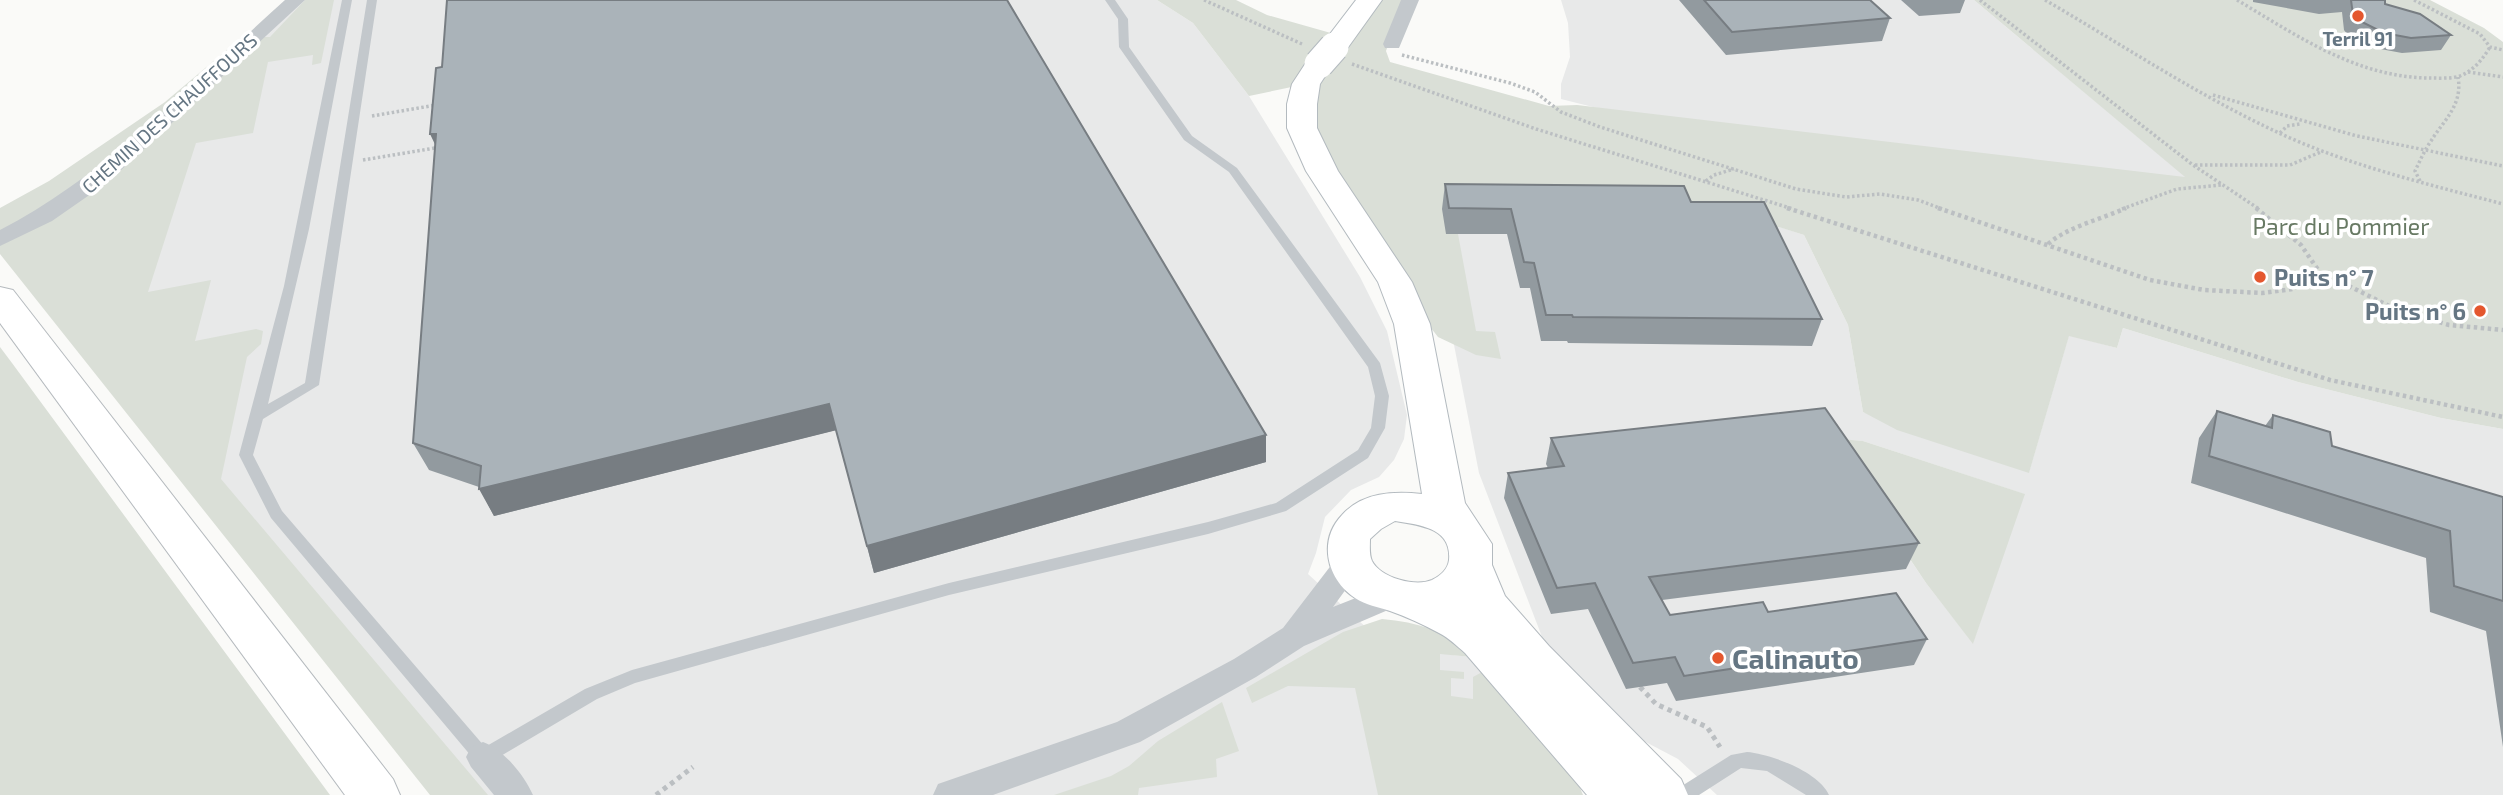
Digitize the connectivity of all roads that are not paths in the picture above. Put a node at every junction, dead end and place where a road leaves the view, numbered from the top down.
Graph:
1 (296, 0) edge
2 (347, 0) edge
3 (372, 0) edge
4 (1110, 0) edge
5 (1369, 0) edge
6 (1410, 0) edge
7 (1398, 51) road end
8 (0, 239) edge
9 (0, 298) edge
10 (258, 416) junction
11 (1434, 449) junction
12 (1394, 506) junction
13 (1454, 521) junction
14 (1350, 563) junction
15 (1472, 568) junction
16 (1400, 598) junction
17 (1293, 637) junction
18 (1480, 640) junction
19 (483, 757) junction
20 (375, 795) edge
21 (516, 795) edge
22 (950, 795) edge
23 (1619, 795) edge
24 (1642, 795) edge
25 (1663, 795) edge
26 (1684, 795) edge
27 (1821, 795) edge

1 - 8 street, CHEMIN DES CHAUFFOURS
2 - 10 lane
3 - 10 lane
4 - 19 lane
5 - 11 main road
6 - 7 street
9 - 20 main road
10 - 19 lane
11 - 12 main road
11 - 13 main road
12 - 13 main road
12 - 14 main road
13 - 15 main road
14 - 16 main road
14 - 17 street
15 - 16 main road
15 - 25 main road
16 - 17 street
16 - 18 main road
17 - 22 street
18 - 23 main road
18 - 24 lane
19 - 21 street
26 - 27 lane

